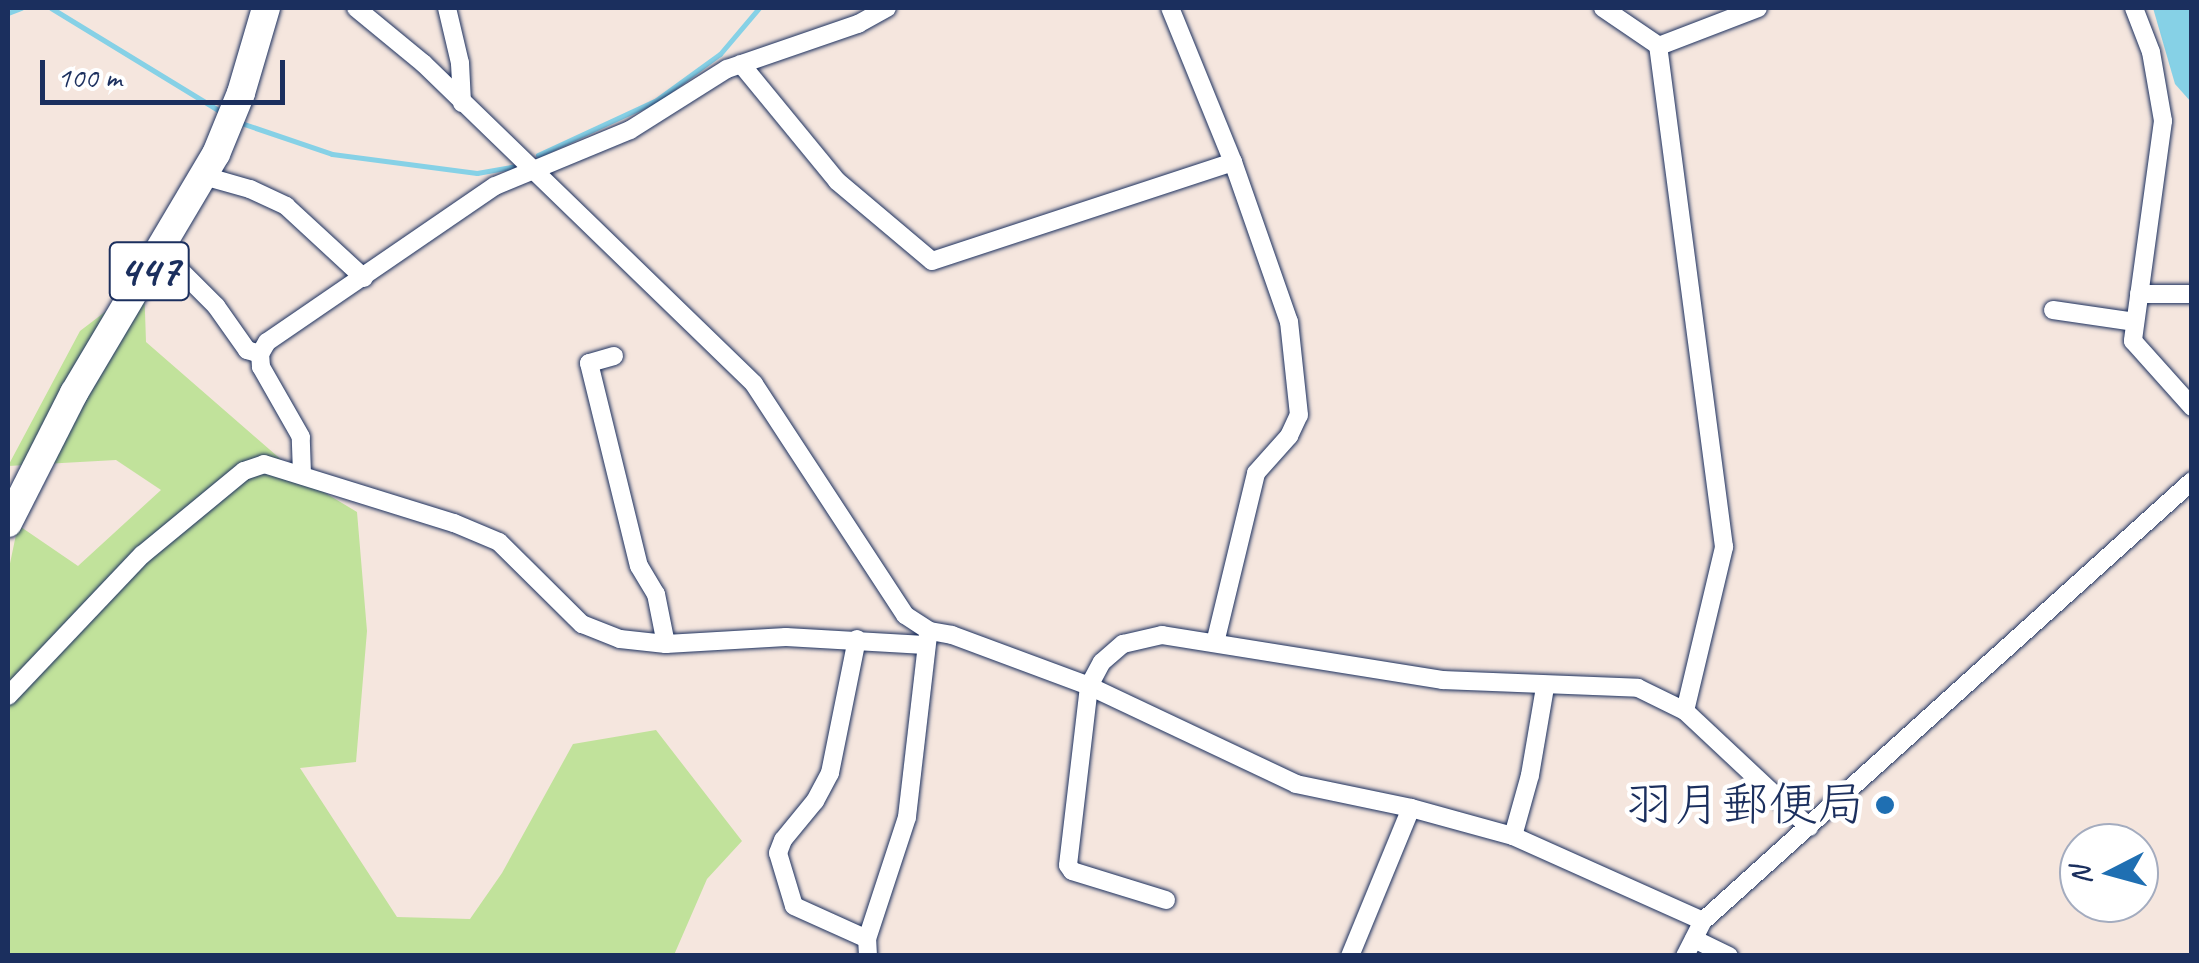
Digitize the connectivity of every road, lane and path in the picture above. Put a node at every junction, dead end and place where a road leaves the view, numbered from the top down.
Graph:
1 (266, 8) edge
2 (356, 8) edge
3 (447, 8) edge
4 (887, 8) edge
5 (1170, 8) edge
6 (1604, 8) edge
7 (1758, 8) edge
8 (2134, 8) edge
9 (1658, 44) junction
10 (741, 64) junction
11 (462, 103) junction
12 (1232, 162) junction
13 (530, 168) junction
14 (204, 176) junction
15 (161, 251) junction
16 (364, 278) junction
17 (2139, 294) junction
18 (2192, 294) edge
19 (2053, 310) dead end
20 (2135, 322) junction
21 (260, 354) junction
22 (614, 356) dead end
23 (2192, 407) edge
24 (302, 474) junction
25 (2192, 481) edge
26 (8, 524) edge
27 (927, 638) junction
28 (857, 639) junction
29 (1216, 643) junction
30 (666, 644) junction
31 (1089, 686) junction
32 (1544, 687) junction
33 (8, 696) edge
34 (1684, 710) junction
35 (1411, 808) junction
36 (1809, 827) junction
37 (1513, 836) junction
38 (1166, 900) dead end
39 (1703, 922) junction
40 (867, 947) edge
41 (1689, 948) edge
42 (1350, 956) edge
43 (1729, 956) edge

1 - 14 highway, 447
2 - 11 street
3 - 11 street
4 - 10 street
5 - 12 street
6 - 9 street
7 - 9 street
8 - 17 street
9 - 34 street
10 - 12 street
10 - 13 street
11 - 13 street
12 - 29 street
13 - 16 street
13 - 27 street
14 - 15 highway, 447
14 - 16 street
15 - 21 street
15 - 26 highway, 447
16 - 21 street
17 - 18 street
17 - 20 street
19 - 20 street
20 - 23 street
21 - 24 street
22 - 30 street
24 - 30 street
24 - 33 street
25 - 36 street
27 - 28 street
27 - 31 street
27 - 40 street
28 - 30 street
28 - 40 street
29 - 31 street
29 - 32 street
31 - 35 street
31 - 38 street
32 - 34 street
32 - 37 street
34 - 36 street
35 - 37 street
35 - 42 street
36 - 39 street
37 - 39 street
39 - 41 street
41 - 43 street

